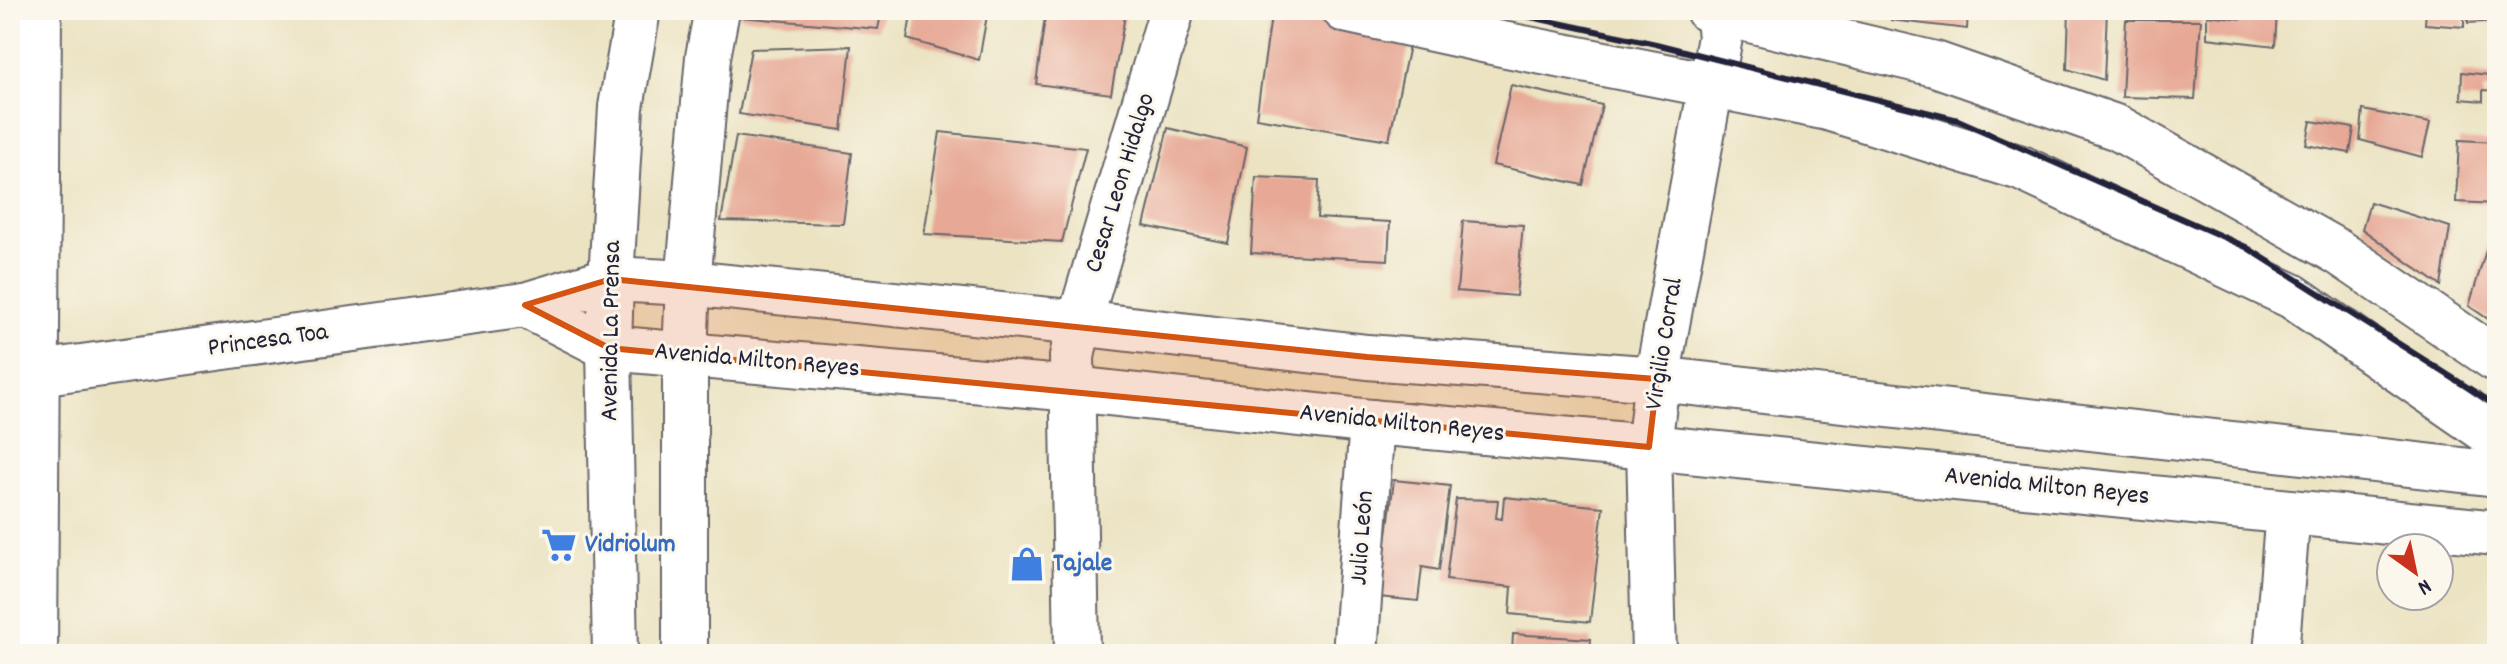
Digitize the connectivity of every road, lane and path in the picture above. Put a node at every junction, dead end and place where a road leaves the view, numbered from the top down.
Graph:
1 (39, 10) edge
2 (638, 10) edge
3 (717, 10) edge
4 (1172, 10) edge
5 (1345, 10) edge
6 (1715, 17) edge
7 (1711, 86) junction
8 (611, 279) junction
9 (688, 283) junction
10 (525, 305) junction
11 (609, 348) junction
12 (685, 356) junction
13 (1075, 356) junction
14 (2497, 360) edge
15 (23, 375) edge
16 (1657, 379) junction
17 (1372, 422) junction
18 (2497, 438) edge
19 (1649, 447) junction
20 (2497, 474) edge
21 (2288, 512) junction
22 (2497, 533) edge
23 (35, 654) edge
24 (615, 654) edge
25 (685, 654) edge
26 (1077, 654) edge
27 (1355, 654) edge
28 (1654, 654) edge
29 (2276, 654) edge

1 - 15 street
2 - 8 street, Avenida La Prensa
3 - 9 street
4 - 13 street, Cesar Leon Hidalgo
5 - 7 street
6 - 7 street, Virgilio Corral
6 - 14 street
7 - 16 street, Virgilio Corral
7 - 18 street
8 - 9 street, Avenida Milton Reyes
8 - 10 street, Avenida Milton Reyes
8 - 11 street, Avenida La Prensa
9 - 12 street
9 - 13 street, Avenida Milton Reyes
10 - 11 street, Avenida Milton Reyes
10 - 15 street, Princesa Toa
11 - 12 street, Avenida Milton Reyes
11 - 24 street, Avenida La Prensa
12 - 13 street, Avenida Milton Reyes
12 - 25 street
13 - 16 street, Avenida Milton Reyes
13 - 17 street, Avenida Milton Reyes
13 - 26 street, Cesar Leon Hidalgo
15 - 23 street
16 - 19 street, Virgilio Corral
16 - 20 street, Avenida Milton Reyes
17 - 19 street, Avenida Milton Reyes
17 - 27 street, Julio León
19 - 21 street, Avenida Milton Reyes
19 - 28 street, Virgilio Corral
21 - 22 street, Avenida Milton Reyes
21 - 29 street

